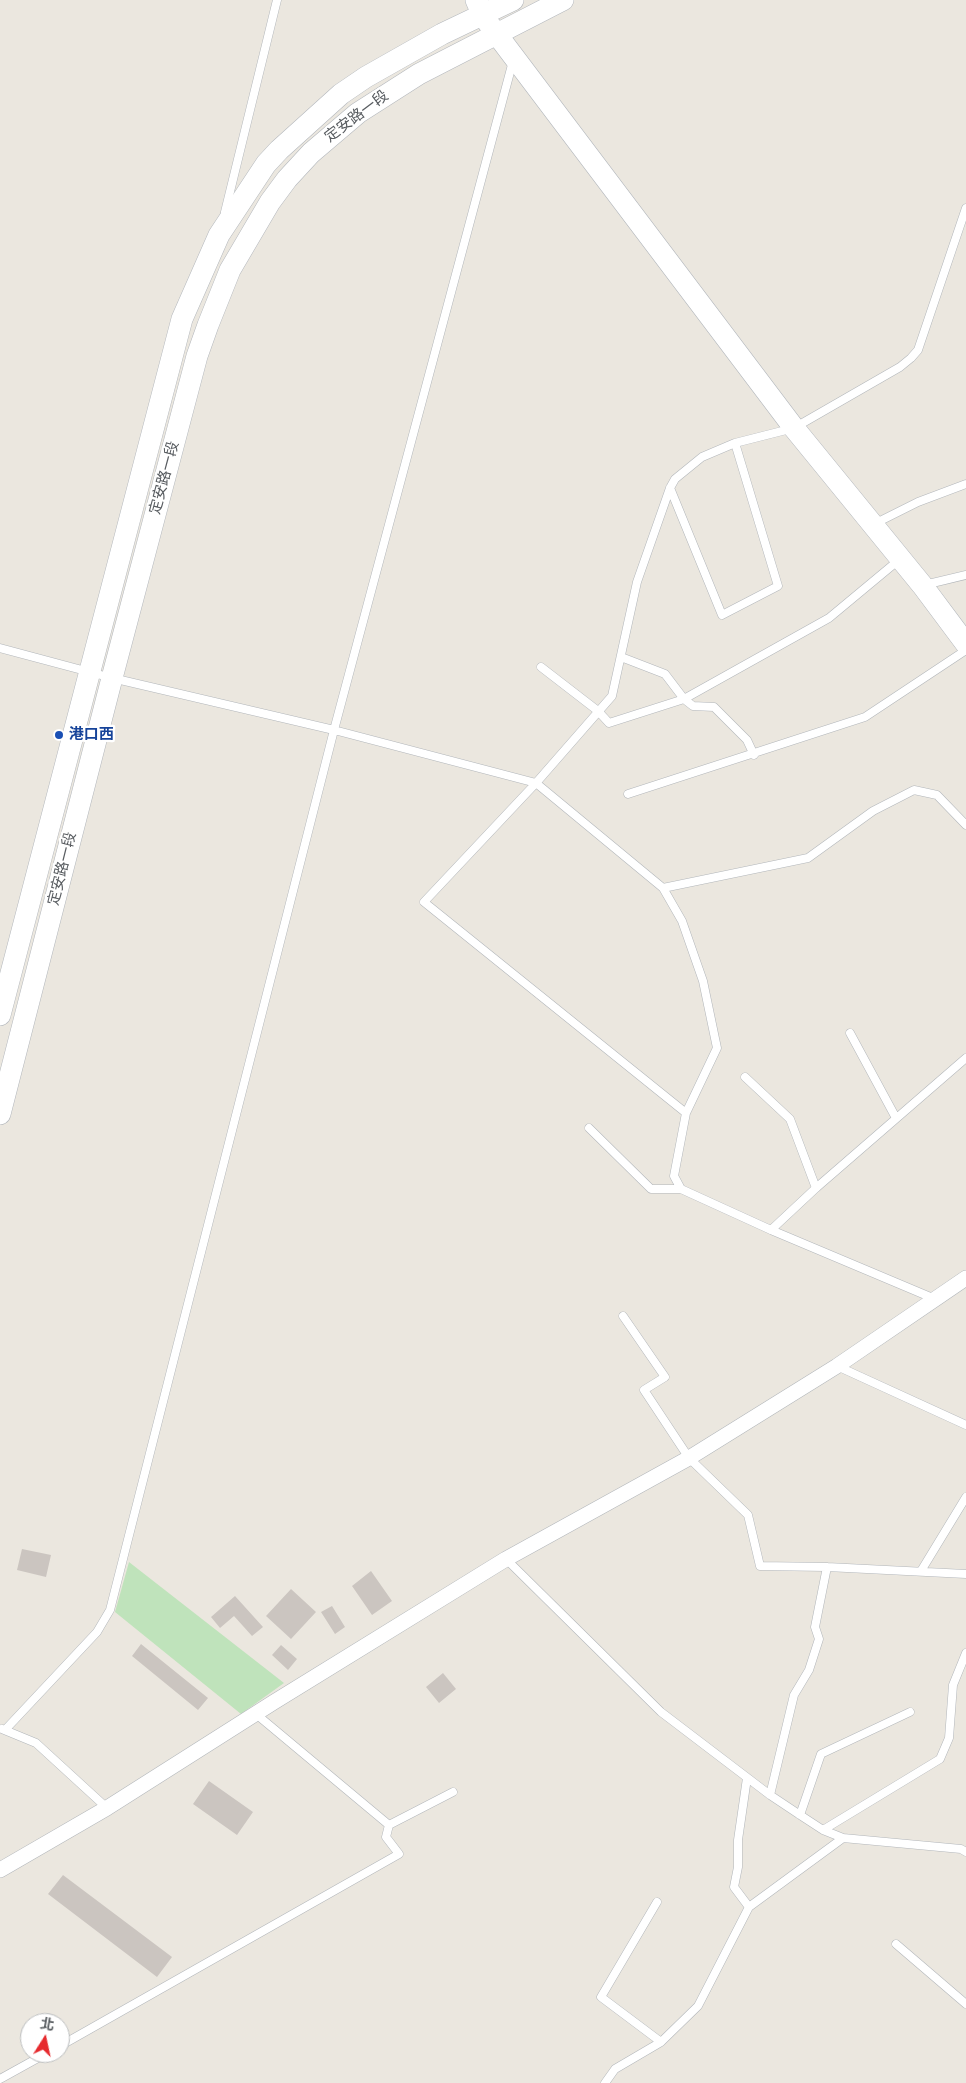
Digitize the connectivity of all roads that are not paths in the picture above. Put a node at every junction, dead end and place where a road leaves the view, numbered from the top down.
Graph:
1 (277, 0) edge
2 (460, 0) edge
3 (513, 0) edge
4 (563, 0) edge
5 (479, 8) edge
6 (497, 34) junction
7 (514, 57) junction
8 (966, 208) edge
9 (219, 235) junction
10 (794, 428) junction
11 (735, 443) junction
12 (966, 484) edge
13 (670, 488) junction
14 (874, 524) junction
15 (900, 559) junction
16 (966, 575) edge
17 (922, 585) junction
18 (966, 644) edge
19 (0, 648) edge
20 (966, 650) edge
21 (621, 657) junction
22 (541, 667) dead end
23 (89, 672) junction
24 (112, 678) junction
25 (684, 699) junction
26 (598, 711) junction
27 (334, 730) junction
28 (754, 755) junction
29 (536, 783) junction
30 (628, 794) dead end
31 (966, 825) edge
32 (663, 888) junction
33 (0, 1015) edge
34 (850, 1033) dead end
35 (966, 1058) edge
36 (745, 1077) dead end
37 (686, 1113) junction
38 (0, 1114) edge
39 (896, 1118) junction
40 (589, 1128) dead end
41 (681, 1188) junction
42 (816, 1188) junction
43 (771, 1230) junction
44 (966, 1278) edge
45 (935, 1299) junction
46 (623, 1316) dead end
47 (837, 1366) junction
48 (966, 1426) edge
49 (689, 1458) junction
50 (966, 1497) edge
51 (506, 1559) junction
52 (827, 1567) junction
53 (922, 1571) junction
54 (966, 1574) edge
55 (966, 1654) edge
56 (910, 1712) dead end
57 (256, 1714) junction
58 (2, 1729) edge
59 (747, 1778) junction
60 (453, 1792) dead end
61 (770, 1795) junction
62 (107, 1808) junction
63 (800, 1815) junction
64 (389, 1825) junction
65 (823, 1830) junction
66 (843, 1838) junction
67 (964, 1848) edge
68 (0, 1870) edge
69 (657, 1902) dead end
70 (749, 1907) junction
71 (896, 1944) dead end
72 (966, 2004) edge
73 (70, 2040) edge
74 (661, 2042) junction
75 (30, 2063) edge
76 (0, 2080) edge
77 (605, 2083) edge

1 - 9 lane
2 - 5 main road
3 - 5 main road, 定安路一段
4 - 6 main road, 定安路一段
5 - 6 main road
5 - 9 main road, 定安路一段
6 - 7 main road
6 - 24 main road, 定安路一段
7 - 10 main road
7 - 27 lane
8 - 10 lane
9 - 23 main road, 定安路一段
10 - 11 lane
10 - 14 main road
11 - 13 lane
11 - 13 lane
12 - 14 lane
13 - 21 lane
14 - 15 main road
15 - 17 main road
15 - 25 lane
16 - 17 lane
17 - 18 main road
19 - 23 lane
20 - 28 lane
21 - 25 lane
21 - 26 lane
22 - 26 lane
23 - 24 lane
23 - 33 main road, 定安路一段
24 - 27 lane
24 - 38 main road, 定安路一段
25 - 26 lane
25 - 28 lane
26 - 29 lane
27 - 29 lane
27 - 58 lane
28 - 30 lane
29 - 32 lane
29 - 37 lane
31 - 32 lane
32 - 37 lane
34 - 39 lane
35 - 39 lane
36 - 42 lane
37 - 41 lane
39 - 42 lane
40 - 41 lane
41 - 43 lane
42 - 43 lane
43 - 45 lane
44 - 45 street
45 - 47 street
46 - 49 lane
47 - 48 lane
47 - 49 street
49 - 51 street
49 - 52 lane
50 - 53 lane
51 - 57 street
51 - 59 lane
52 - 53 lane
52 - 61 lane
53 - 54 lane
55 - 65 lane
56 - 63 lane
57 - 62 street
57 - 64 lane
58 - 62 lane
59 - 61 lane
59 - 70 lane
60 - 64 lane
61 - 63 lane
62 - 68 street
63 - 65 lane
64 - 73 lane
65 - 66 lane
66 - 67 lane
66 - 70 lane
69 - 74 lane
70 - 74 lane
71 - 72 lane
74 - 77 lane
75 - 76 lane

